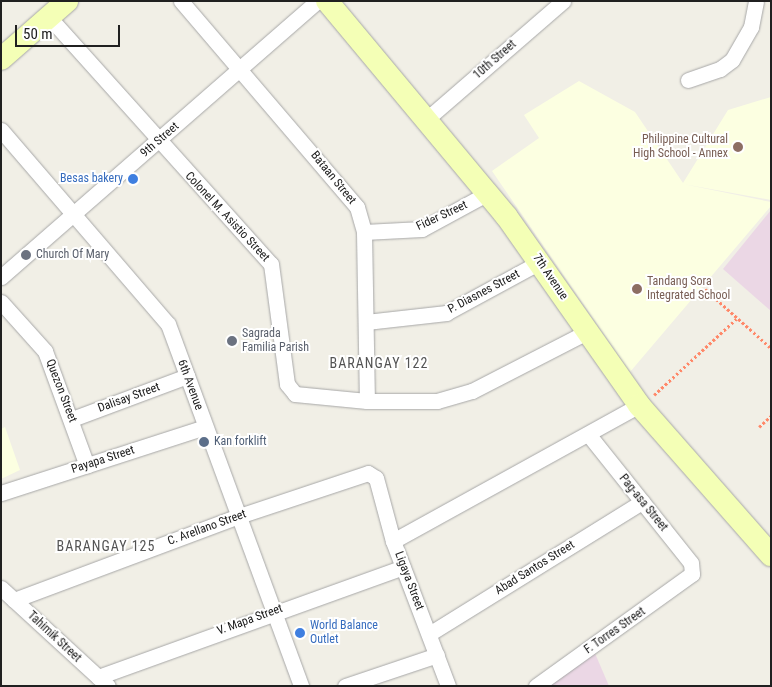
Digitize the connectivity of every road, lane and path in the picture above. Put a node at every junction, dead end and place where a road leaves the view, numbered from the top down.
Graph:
1 (67, 1) edge
2 (181, 1) edge
3 (317, 1) edge
4 (328, 1) edge
5 (563, 1) edge
6 (756, 1) edge
7 (49, 17) junction
8 (1, 59) edge
9 (241, 68) junction
10 (688, 80) dead end
11 (428, 118) junction
12 (1, 130) edge
13 (157, 142) junction
14 (488, 193) junction
15 (76, 213) junction
16 (364, 232) junction
17 (540, 262) junction
18 (1, 277) edge
19 (705, 289) dead end
20 (1, 302) edge
21 (736, 319) junction
22 (366, 322) junction
23 (587, 332) junction
24 (771, 348) edge
25 (187, 376) junction
26 (367, 401) junction
27 (639, 405) junction
28 (771, 416) edge
29 (72, 419) junction
30 (205, 427) junction
31 (759, 427) dead end
32 (588, 434) junction
33 (87, 466) junction
34 (373, 475) joint
35 (1, 493) edge
36 (642, 502) junction
37 (236, 517) junction
38 (393, 541) junction
39 (771, 555) edge
40 (403, 567) junction
41 (692, 574) joint
42 (1, 588) edge
43 (14, 600) junction
44 (273, 611) junction
45 (429, 634) junction
46 (437, 655) junction
47 (103, 682) edge
48 (301, 686) edge
49 (345, 686) edge
50 (448, 686) edge
51 (536, 686) edge

1 - 7 main road
2 - 9 street, Bataan Street
3 - 9 street, 9th Street
4 - 11 main road, 7th Avenue
5 - 11 street, 10th Street
6 - 10 street
7 - 8 main road
7 - 13 street, Colonel M. Asistio Street
9 - 13 street, 9th Street
9 - 16 street, Bataan Street
11 - 14 main road, 7th Avenue
12 - 15 street, 6th Avenue
13 - 15 street, 9th Street
13 - 26 street, Colonel M. Asistio Street
14 - 16 street, Fider Street
14 - 17 main road, 7th Avenue
15 - 18 street, 9th Street
15 - 25 street, 6th Avenue
16 - 22 street, Bataan Street
17 - 22 street, P. Diasnes Street
17 - 23 main road, 7th Avenue
19 - 21 path
20 - 29 street, Quezon Street
21 - 24 path
21 - 27 path
22 - 26 street, Bataan Street
23 - 26 street, Colonel M. Asistio Street
23 - 27 main road, 7th Avenue
25 - 29 street, Dalisay Street
25 - 30 street, 6th Avenue
27 - 32 street
27 - 39 main road, 7th Avenue
28 - 31 path
29 - 33 street, Quezon Street
30 - 33 street, Payapa Street
30 - 37 street, 6th Avenue
32 - 36 street, Pag-asa Street
32 - 38 street
33 - 35 street, Payapa Street
34 - 37 street, C. Arellano Street
34 - 38 street, Ligaya Street
36 - 41 street, Pag-asa Street
36 - 45 street, Abad Santos Street
37 - 43 street, C. Arellano Street
37 - 44 street, 6th Avenue
38 - 40 street, Ligaya Street
40 - 44 street, V. Mapa Street
40 - 45 street, Ligaya Street
41 - 51 street, F. Torres Street
42 - 43 street, Tahimik Street
43 - 47 street, Tahimik Street
44 - 47 street, V. Mapa Street
44 - 48 street, 6th Avenue
45 - 46 street, Ligaya Street
46 - 49 street
46 - 50 street, Ligaya Street

